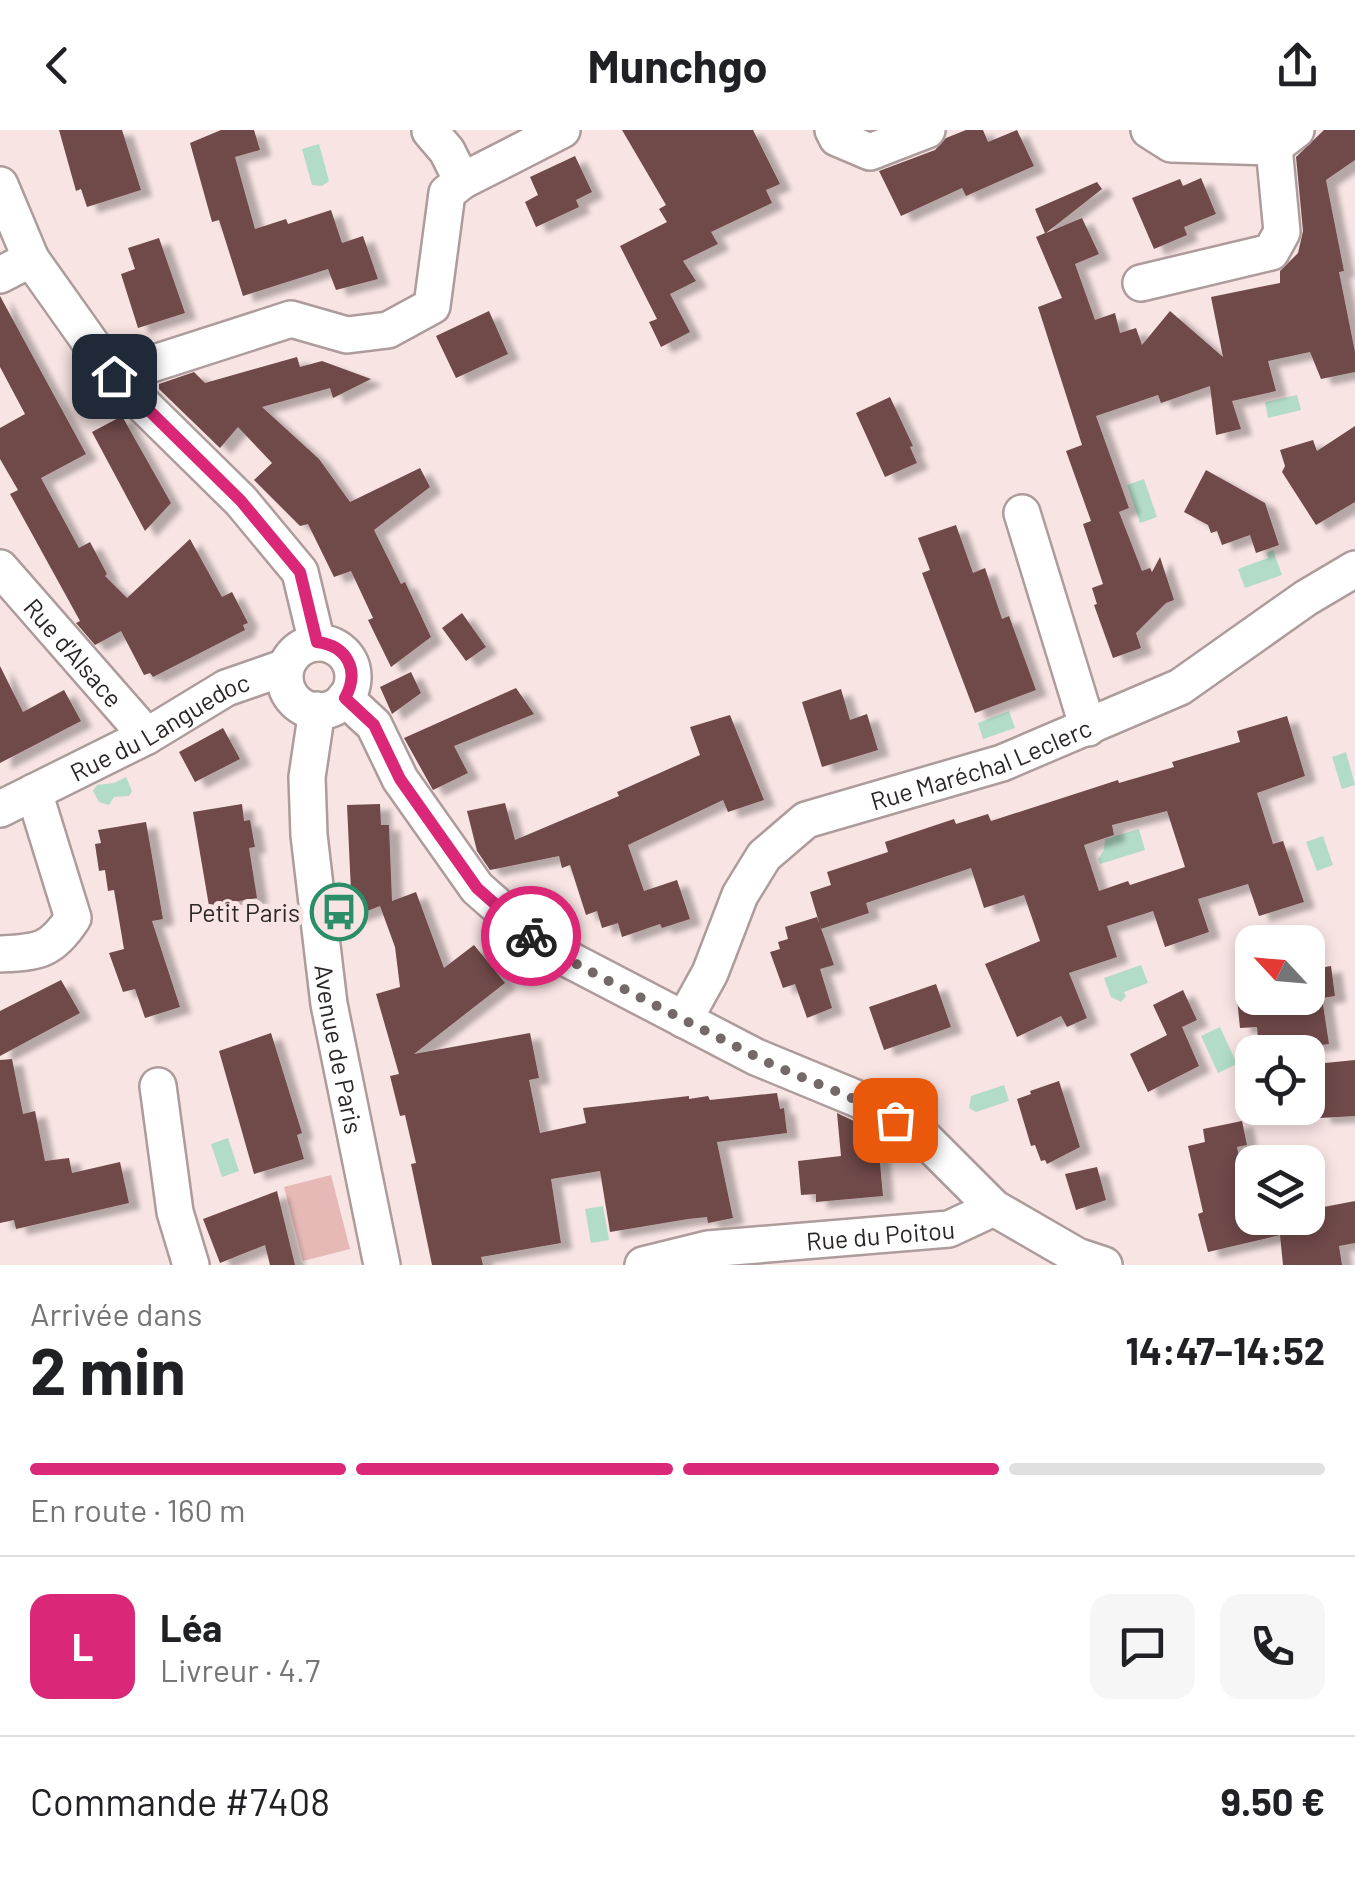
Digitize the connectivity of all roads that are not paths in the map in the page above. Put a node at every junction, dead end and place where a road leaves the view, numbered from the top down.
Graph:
1 (562, 130) edge
2 (833, 130) edge
3 (927, 130) edge
4 (1149, 130) edge
5 (430, 131) edge
6 (1285, 138) edge
7 (462, 181) junction
8 (0, 185) edge
9 (15, 267) edge
10 (1141, 283) dead end
11 (114, 376) junction
12 (1022, 513) dead end
13 (0, 568) edge
14 (1355, 569) edge
15 (317, 642) junction
16 (286, 667) junction
17 (331, 704) junction
18 (1088, 728) junction
19 (148, 736) junction
20 (34, 792) junction
21 (0, 810) edge
22 (0, 954) edge
23 (684, 1020) junction
24 (158, 1086) dead end
25 (994, 1208) junction
26 (191, 1265) edge
27 (382, 1265) edge
28 (643, 1265) edge
29 (1104, 1265) edge

1 - 7 street
2 - 3 street
4 - 6 street
5 - 7 street
6 - 10 street
7 - 11 street
8 - 9 street
9 - 11 street
11 - 15 street
12 - 18 street
13 - 19 street, Rue d'Alsace
14 - 18 street, Rue Maréchal Leclerc
15 - 16 street
15 - 17 street
16 - 17 street
16 - 19 street, Rue du Languedoc
17 - 23 street
17 - 27 street, Avenue de Paris
18 - 23 street, Rue Maréchal Leclerc
19 - 20 street, Rue du Languedoc
20 - 21 street, Rue du Languedoc
20 - 22 street
23 - 25 street
24 - 26 street
25 - 28 street, Rue du Poitou
25 - 29 street

